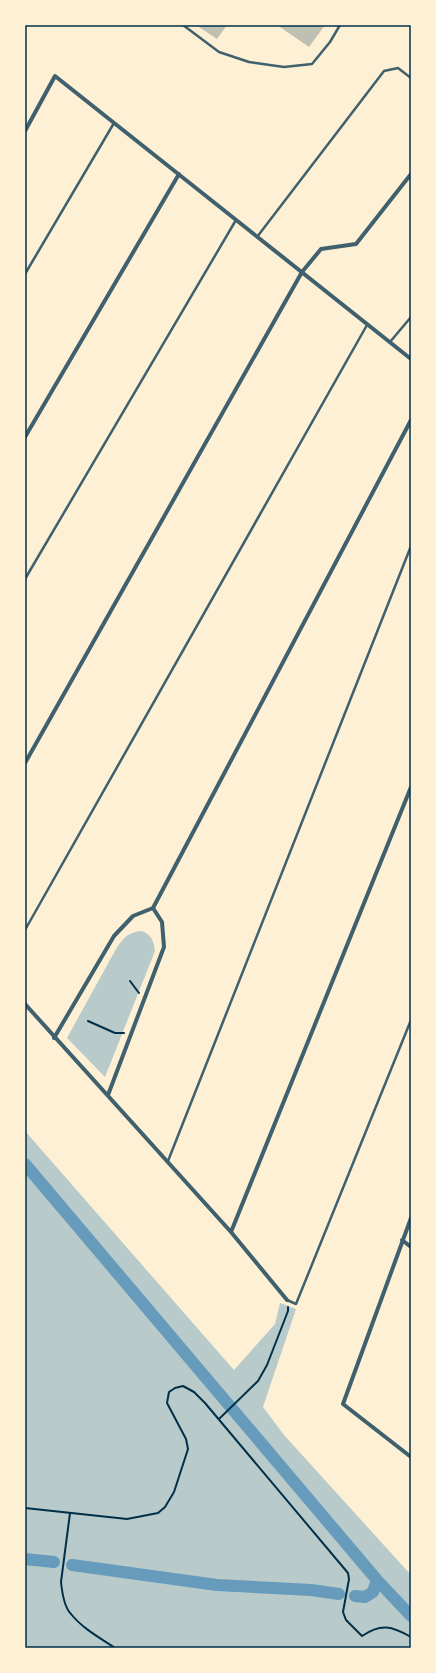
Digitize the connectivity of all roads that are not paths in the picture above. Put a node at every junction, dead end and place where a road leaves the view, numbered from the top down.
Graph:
1 (183, 25) edge
2 (340, 25) edge
3 (411, 78) edge
4 (114, 123) junction
5 (25, 130) edge
6 (178, 174) junction
7 (411, 174) edge
8 (236, 220) junction
9 (257, 237) junction
10 (302, 272) junction
11 (25, 274) edge
12 (411, 317) edge
13 (367, 324) junction
14 (390, 342) junction
15 (411, 359) edge
16 (411, 420) edge
17 (25, 437) edge
18 (411, 546) edge
19 (25, 579) edge
20 (25, 763) edge
21 (411, 787) edge
22 (153, 908) junction
23 (25, 930) edge
24 (25, 1004) edge
25 (411, 1020) edge
26 (54, 1038) junction
27 (108, 1095) junction
28 (168, 1161) junction
29 (411, 1218) edge
30 (231, 1232) junction
31 (402, 1240) junction
32 (411, 1247) edge
33 (287, 1300) joint
34 (411, 1457) edge

1 - 2 lane
3 - 9 lane
4 - 5 street
4 - 6 street
4 - 11 lane
6 - 8 street
6 - 17 street
7 - 10 street
8 - 9 street
8 - 19 lane
9 - 10 street
10 - 13 street
10 - 20 street
12 - 14 lane
13 - 14 street
13 - 23 lane
14 - 15 street
16 - 22 street
18 - 28 lane
21 - 30 street
22 - 26 street
22 - 27 street
24 - 26 street
25 - 33 lane
26 - 27 street
27 - 28 street
28 - 30 street
29 - 31 street
30 - 33 street
31 - 32 street
31 - 34 street

